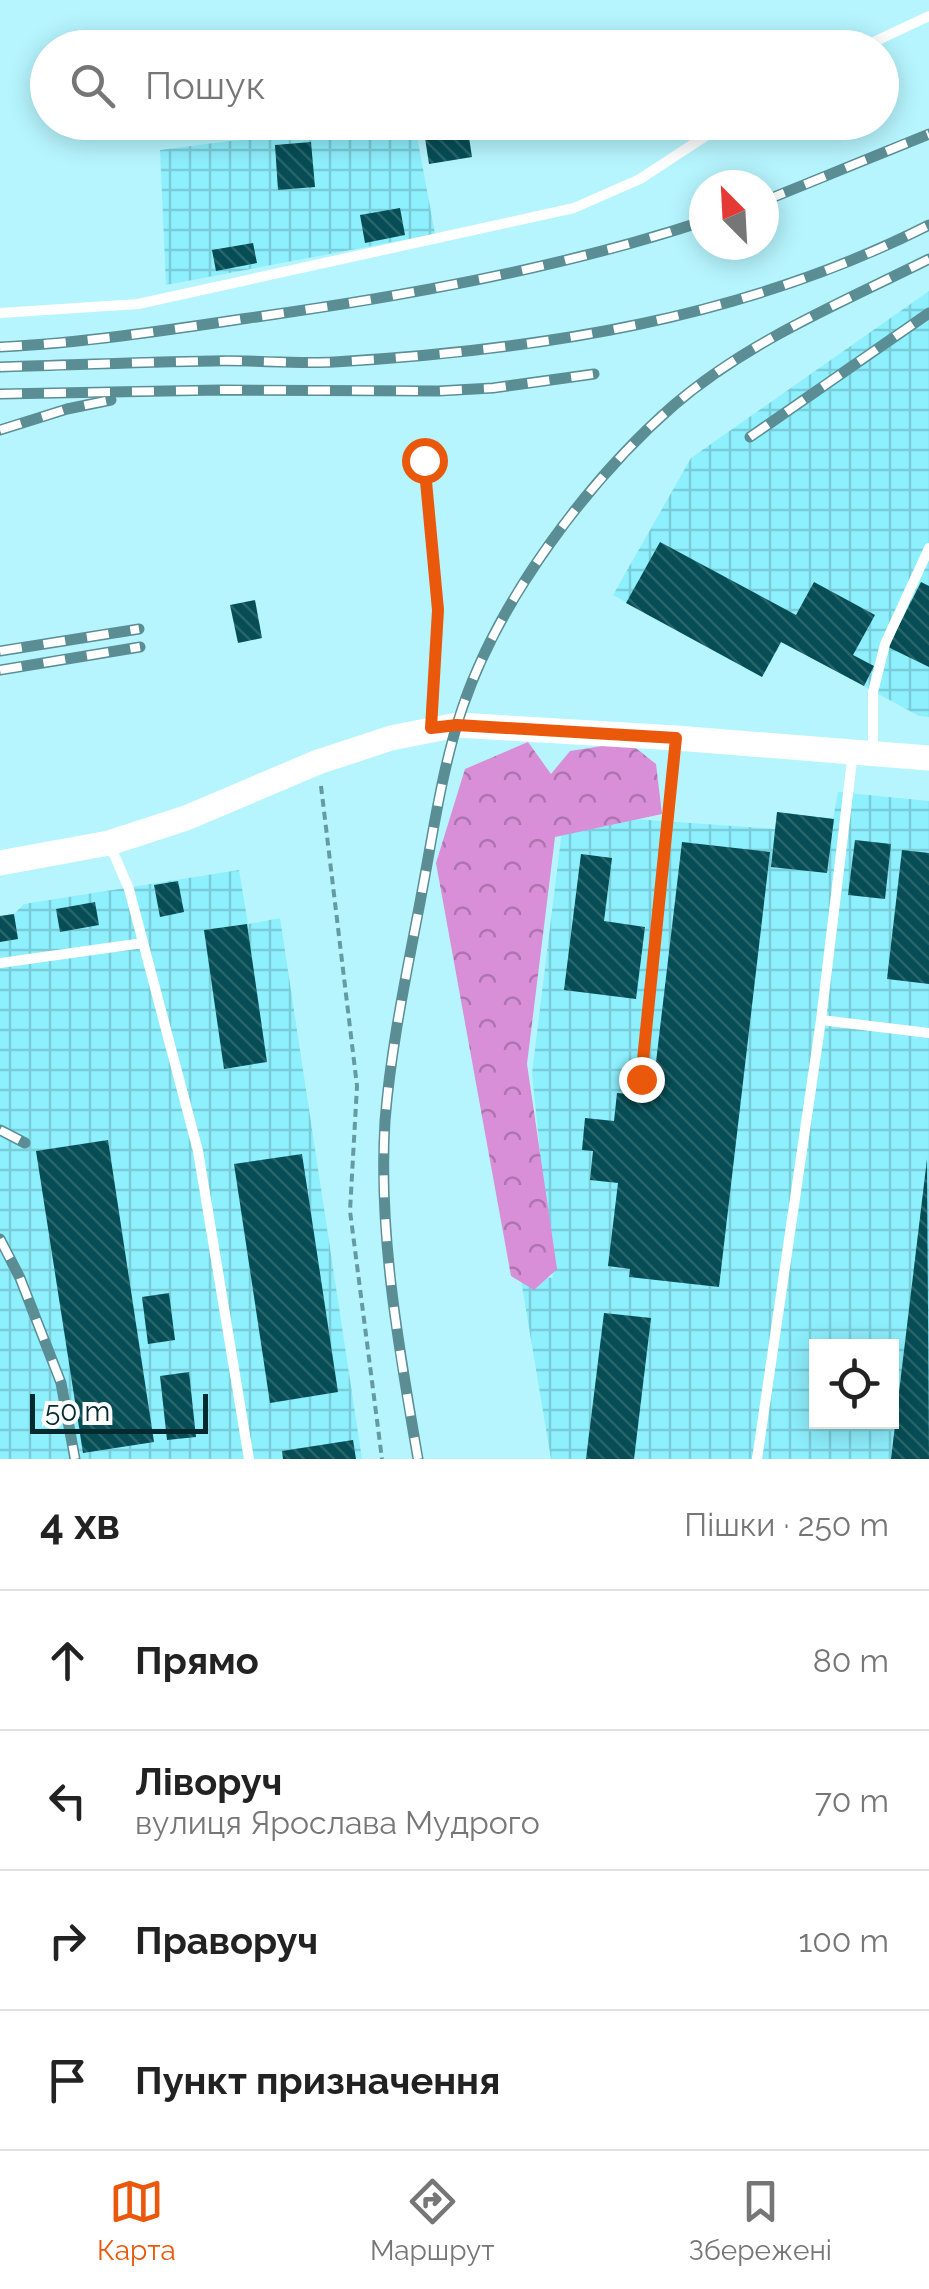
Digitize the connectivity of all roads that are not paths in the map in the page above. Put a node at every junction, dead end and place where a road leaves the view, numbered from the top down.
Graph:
1 (929, 16) edge
2 (899, 30) edge
3 (700, 140) edge
4 (0, 313) edge
5 (929, 548) edge
6 (676, 738) junction
7 (863, 753) junction
8 (929, 758) edge
9 (109, 843) junction
10 (0, 863) edge
11 (143, 943) junction
12 (0, 964) edge
13 (821, 1020) junction
14 (929, 1033) edge
15 (641, 1079) dead end
16 (249, 1459) edge
17 (757, 1459) edge

1 - 2 lane
3 - 4 lane
5 - 7 lane
6 - 7 street
6 - 9 street
6 - 15 lane
7 - 8 street
7 - 13 lane
9 - 10 street
9 - 11 lane
11 - 12 lane
11 - 16 lane
13 - 14 lane
13 - 17 lane

